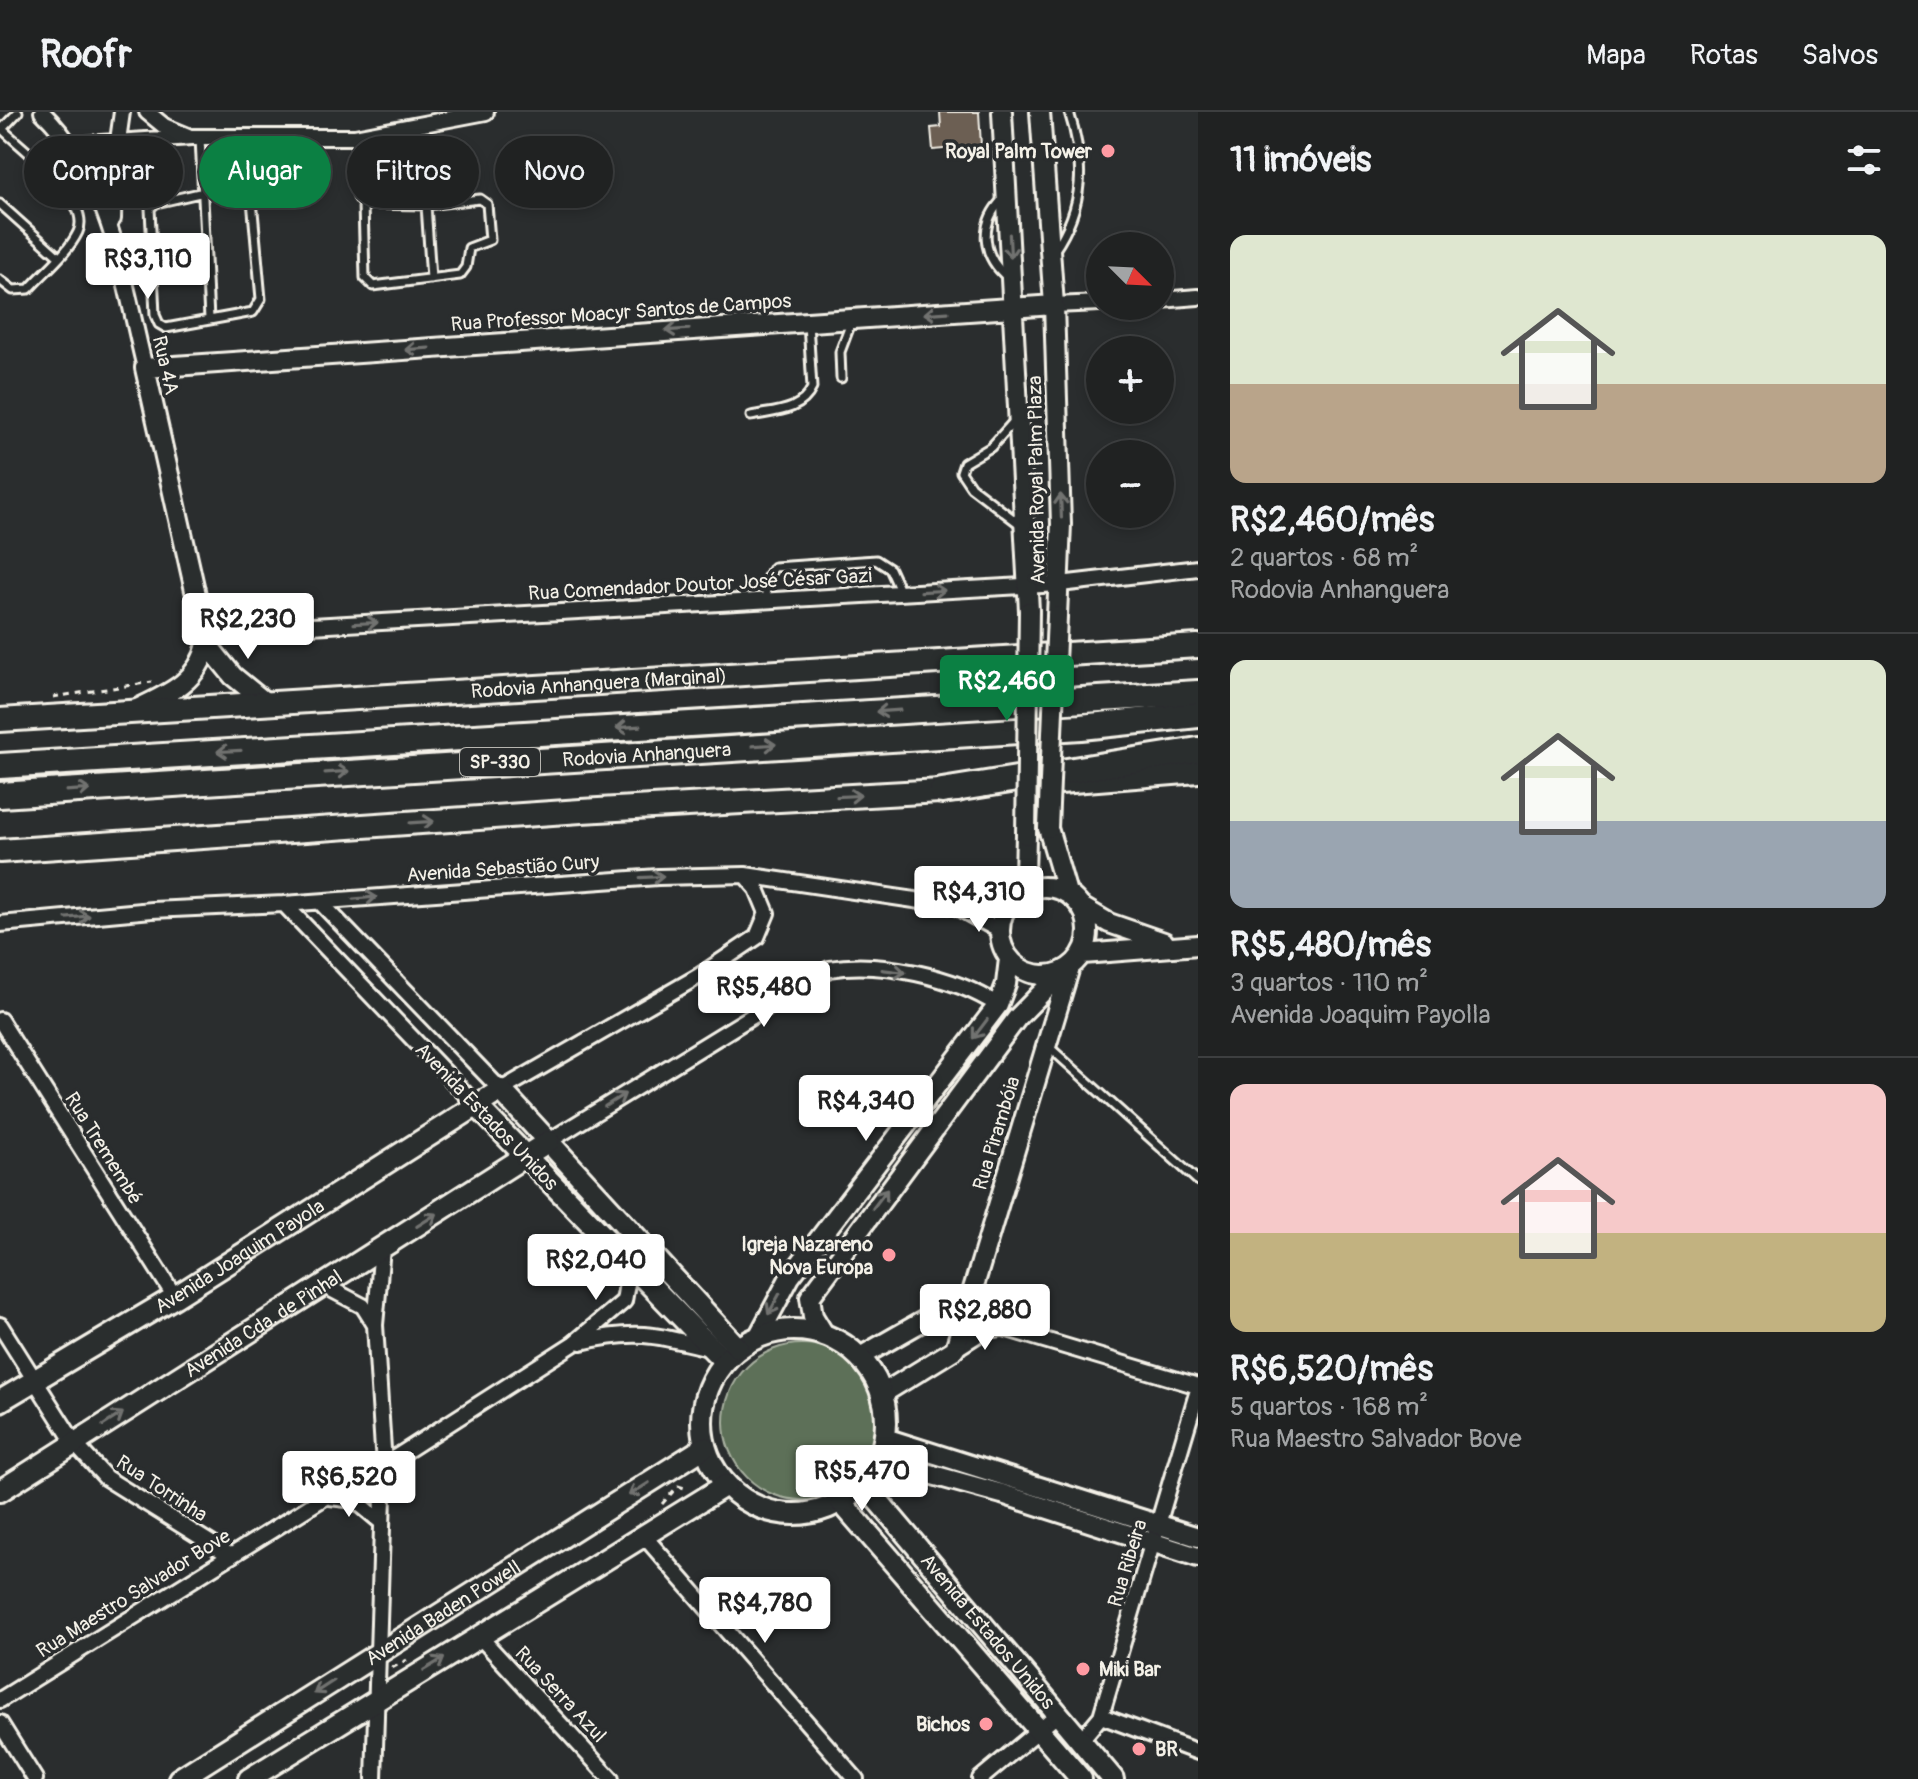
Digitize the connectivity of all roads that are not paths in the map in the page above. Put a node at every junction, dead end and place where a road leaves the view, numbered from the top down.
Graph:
1 (18, 112) edge
2 (42, 112) edge
3 (122, 112) edge
4 (147, 112) edge
5 (486, 112) edge
6 (1002, 112) edge
7 (1040, 112) edge
8 (1069, 112) edge
9 (1, 128) edge
10 (62, 136) edge
11 (117, 136) edge
12 (360, 136) edge
13 (347, 137) edge
14 (196, 138) junction
15 (183, 139) edge
16 (199, 154) edge
17 (199, 193) edge
18 (479, 199) edge
19 (0, 204) edge
20 (104, 208) edge
21 (113, 208) edge
22 (205, 208) edge
23 (253, 208) edge
24 (363, 208) edge
25 (426, 208) edge
26 (115, 244) junction
27 (1051, 256) junction
28 (59, 257) junction
29 (431, 279) junction
30 (0, 280) edge
31 (1198, 297) edge
32 (1174, 299) edge
33 (1086, 304) edge
34 (1054, 305) junction
35 (1014, 308) junction
36 (852, 318) junction
37 (209, 319) junction
38 (808, 321) junction
39 (145, 368) junction
40 (841, 378) dead end
41 (1020, 415) junction
42 (751, 416) dead end
43 (1026, 529) junction
44 (1198, 568) edge
45 (1060, 584) junction
46 (1029, 585) junction
47 (901, 593) junction
48 (766, 600) junction
49 (206, 638) junction
50 (1198, 646) edge
51 (1198, 693) edge
52 (265, 702) junction
53 (132, 711) junction
54 (1198, 715) edge
55 (0, 720) edge
56 (1198, 750) edge
57 (0, 766) edge
58 (1198, 771) edge
59 (942, 791) junction
60 (0, 795) edge
61 (0, 851) edge
62 (745, 875) junction
63 (1067, 893) junction
64 (1020, 894) junction
65 (320, 902) junction
66 (284, 904) junction
67 (1082, 907) junction
68 (0, 924) edge
69 (1000, 931) junction
70 (1170, 945) junction
71 (1198, 945) edge
72 (1009, 959) junction
73 (1072, 965) junction
74 (998, 1005) junction
75 (0, 1020) edge
76 (1046, 1044) junction
77 (501, 1090) junction
78 (477, 1106) junction
79 (549, 1141) junction
80 (527, 1158) junction
81 (1198, 1181) edge
82 (382, 1248) junction
83 (630, 1266) junction
84 (323, 1285) junction
85 (175, 1297) junction
86 (965, 1311) junction
87 (0, 1325) edge
88 (375, 1325) junction
89 (1004, 1328) junction
90 (824, 1334) junction
91 (758, 1337) junction
92 (573, 1344) junction
93 (955, 1349) junction
94 (725, 1353) junction
95 (860, 1357) junction
96 (34, 1379) junction
97 (1198, 1388) edge
98 (882, 1394) junction
99 (0, 1401) edge
100 (885, 1438) junction
101 (75, 1444) junction
102 (705, 1447) junction
103 (878, 1460) junction
104 (384, 1465) junction
105 (863, 1483) junction
106 (726, 1485) junction
107 (0, 1491) edge
108 (325, 1497) junction
109 (841, 1502) junction
110 (380, 1521) junction
111 (1159, 1525) junction
112 (644, 1536) junction
113 (1198, 1537) edge
114 (1154, 1544) junction
115 (231, 1556) junction
116 (1198, 1557) edge
117 (480, 1637) junction
118 (376, 1654) junction
119 (375, 1699) junction
120 (0, 1700) edge
121 (1058, 1714) junction
122 (1101, 1716) junction
123 (0, 1723) edge
124 (1038, 1731) junction
125 (1080, 1741) junction
126 (1198, 1752) edge
127 (35, 1779) edge
128 (179, 1779) edge
129 (249, 1779) edge
130 (374, 1779) edge
131 (611, 1779) edge
132 (856, 1779) edge
133 (980, 1779) edge
134 (1081, 1779) edge
135 (1113, 1779) edge

1 - 9 lane
2 - 10 street, Rua 4A
3 - 11 street
4 - 14 street
5 - 12 street
6 -> 35 street, Avenida Royal Palm Plaza
7 - 27 street, Avenida Royal Palm Plaza
8 - 27 lane
9 - 28 lane
13 - 14 street
14 - 15 street
14 - 16 lane
17 - 37 lane
18 - 29 lane
19 - 28 lane
20 - 26 street, Rua 4A
21 - 26 street
22 - 37 lane
23 - 37 lane
24 - 29 lane
25 - 29 lane
26 - 39 street, Rua 4A
27 - 34 street, Avenida Royal Palm Plaza
28 - 30 lane
31 - 32 street
33 - 34 street, Rua Professor Moacyr Santos de Campos
34 - 35 street, Rua Professor Moacyr Santos de Campos
45 -> 34 street, Avenida Royal Palm Plaza
35 -> 36 street, Rua Professor Moacyr Santos de Campos
35 - 41 street, Avenida Royal Palm Plaza
36 - 38 street, Rua Professor Moacyr Santos de Campos
36 - 40 lane
38 -> 39 street, Rua Professor Moacyr Santos de Campos
38 - 42 lane
39 - 49 street, Rua 4A
41 - 43 street, Avenida Royal Palm Plaza
41 - 43 lane
43 - 46 street, Avenida Royal Palm Plaza
44 - 45 street, Rua Comendador Doutor José César Gazi
45 - 46 street, Rua Comendador Doutor José César Gazi
45 - 63 street, Avenida Royal Palm Plaza, bridge
47 -> 46 street, Rua Comendador Doutor José César Gazi
46 - 64 street, Avenida Royal Palm Plaza, bridge
47 - 48 street, Rua Comendador Doutor José César Gazi
47 - 48 lane
49 -> 48 street, Rua Comendador Doutor José César Gazi
49 - 52 street, Rua 4A
49 - 53 street
50 - 52 highway, Rodovia Anhanguera (Marginal)
51 -> 57 highway, Rodovia Anhanguera / SP-330
52 - 53 highway, Rodovia Anhanguera (Marginal)
53 - 55 highway, Rodovia Anhanguera (Marginal)
60 -> 54 highway, Rodovia Anhanguera / SP-330
56 - 59 highway
58 - 59 highway
61 -> 59 highway
65 -> 62 street, Avenida Sebastião Cury
62 - 69 street, Avenida Sebastião Cury
62 - 77 street
63 - 64 street
63 - 67 street
64 - 69 street
65 - 66 street, Avenida Sebastião Cury
65 - 77 street, Avenida Estados Unidos
68 -> 66 street, Avenida Sebastião Cury
66 - 78 street, Avenida Estados Unidos
67 - 70 street
67 - 73 street
69 - 72 street
70 - 71 street
70 - 73 street
72 - 73 street
72 - 74 street
73 - 76 street, Rua Pirambóia
90 -> 73 street
79 -> 74 street
74 -> 91 street
75 - 85 street, Rua Tremembé
76 - 81 lane
76 - 86 street, Rua Pirambóia
77 - 78 main road, Avenida Joaquim Payola
77 - 79 main road, Avenida Estados Unidos
78 - 80 main road, Avenida Estados Unidos
78 - 85 main road, Avenida Joaquim Payola
79 - 80 main road, Avenida Cda. de Pinhal
79 - 94 main road, Avenida Estados Unidos
82 -> 80 main road, Avenida Cda. de Pinhal
80 - 83 main road, Avenida Estados Unidos
82 - 84 main road, Avenida Cda. de Pinhal
82 - 88 street
83 - 92 street, Rua Maestro Salvador Bove
83 - 94 main road, Avenida Estados Unidos
84 - 88 street
101 -> 84 main road, Avenida Cda. de Pinhal
85 - 96 main road, Avenida Joaquim Payola
86 - 89 street
86 - 93 street
86 - 95 street
87 - 96 street, Rua Torrinha
88 - 104 street
89 - 93 street
89 - 97 street
90 - 91 main road
90 - 95 main road
91 - 94 main road
92 - 94 street, Rua Maestro Salvador Bove
92 - 104 street, Rua Maestro Salvador Bove
93 - 98 street
94 - 102 main road
95 - 98 main road
96 - 99 main road, Avenida Joaquim Payola
96 - 101 street, Rua Torrinha
97 - 111 street, Rua Ribeira
98 - 100 main road
100 - 103 main road
100 - 111 street
101 - 107 main road, Avenida Cda. de Pinhal
101 - 115 street, Rua Torrinha
102 - 106 main road
102 -> 118 main road, Avenida Baden Powell
103 - 105 main road
103 - 114 street
104 - 108 street, Rua Maestro Salvador Bove
104 - 110 street
105 - 109 main road
105 - 121 main road, Avenida Estados Unidos
106 - 109 main road
106 - 112 main road, Avenida Baden Powell
108 - 110 street
108 - 115 street, Rua Maestro Salvador Bove
109 - 124 main road, Avenida Estados Unidos
110 - 118 street
111 - 113 street
111 - 114 street, Rua Ribeira
112 - 117 main road, Avenida Baden Powell
112 - 132 street
114 - 116 street
114 - 122 street, Rua Ribeira
115 - 120 street, Rua Maestro Salvador Bove
119 -> 117 main road, Avenida Baden Powell
117 - 131 street, Rua Serra Azul
118 - 119 street
118 -> 128 main road, Avenida Baden Powell
119 - 129 main road, Avenida Baden Powell
119 - 130 street
121 - 124 street
121 - 125 main road, Avenida Estados Unidos
122 - 125 street, Rua Ribeira
122 - 126 street
123 - 127 street
124 - 133 street
124 - 134 main road, Avenida Estados Unidos
125 - 135 main road, Avenida Estados Unidos

